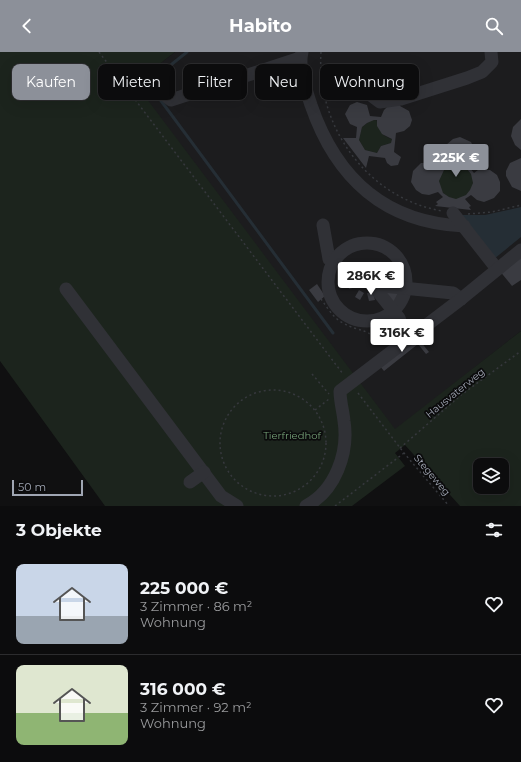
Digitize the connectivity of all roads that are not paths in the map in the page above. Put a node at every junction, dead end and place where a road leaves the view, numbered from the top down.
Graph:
1 (491, 52) edge
2 (301, 55) edge
3 (419, 93) edge
4 (175, 99) edge
5 (377, 100) edge
6 (394, 100) edge
7 (453, 213) road end
8 (324, 225) dead end
9 (464, 226) junction
10 (521, 250) edge
11 (333, 262) junction
12 (497, 269) junction
13 (405, 288) junction
14 (66, 289) dead end
15 (461, 299) junction
16 (393, 310) junction
17 (407, 341) junction
18 (204, 472) junction
19 (190, 482) dead end
20 (237, 506) edge
21 (306, 506) edge

1 - 3 lane
2 - 4 lane
2 - 9 lane
5 - 6 lane
7 - 9 lane
8 - 11 lane
9 - 12 lane
10 - 12 lane
11 - 13 lane
11 - 16 lane
12 - 15 lane
13 - 15 lane
13 - 16 lane
13 - 16 lane
14 - 18 lane
15 - 17 lane
16 - 17 lane
17 - 21 lane
18 - 19 lane
18 - 20 lane

